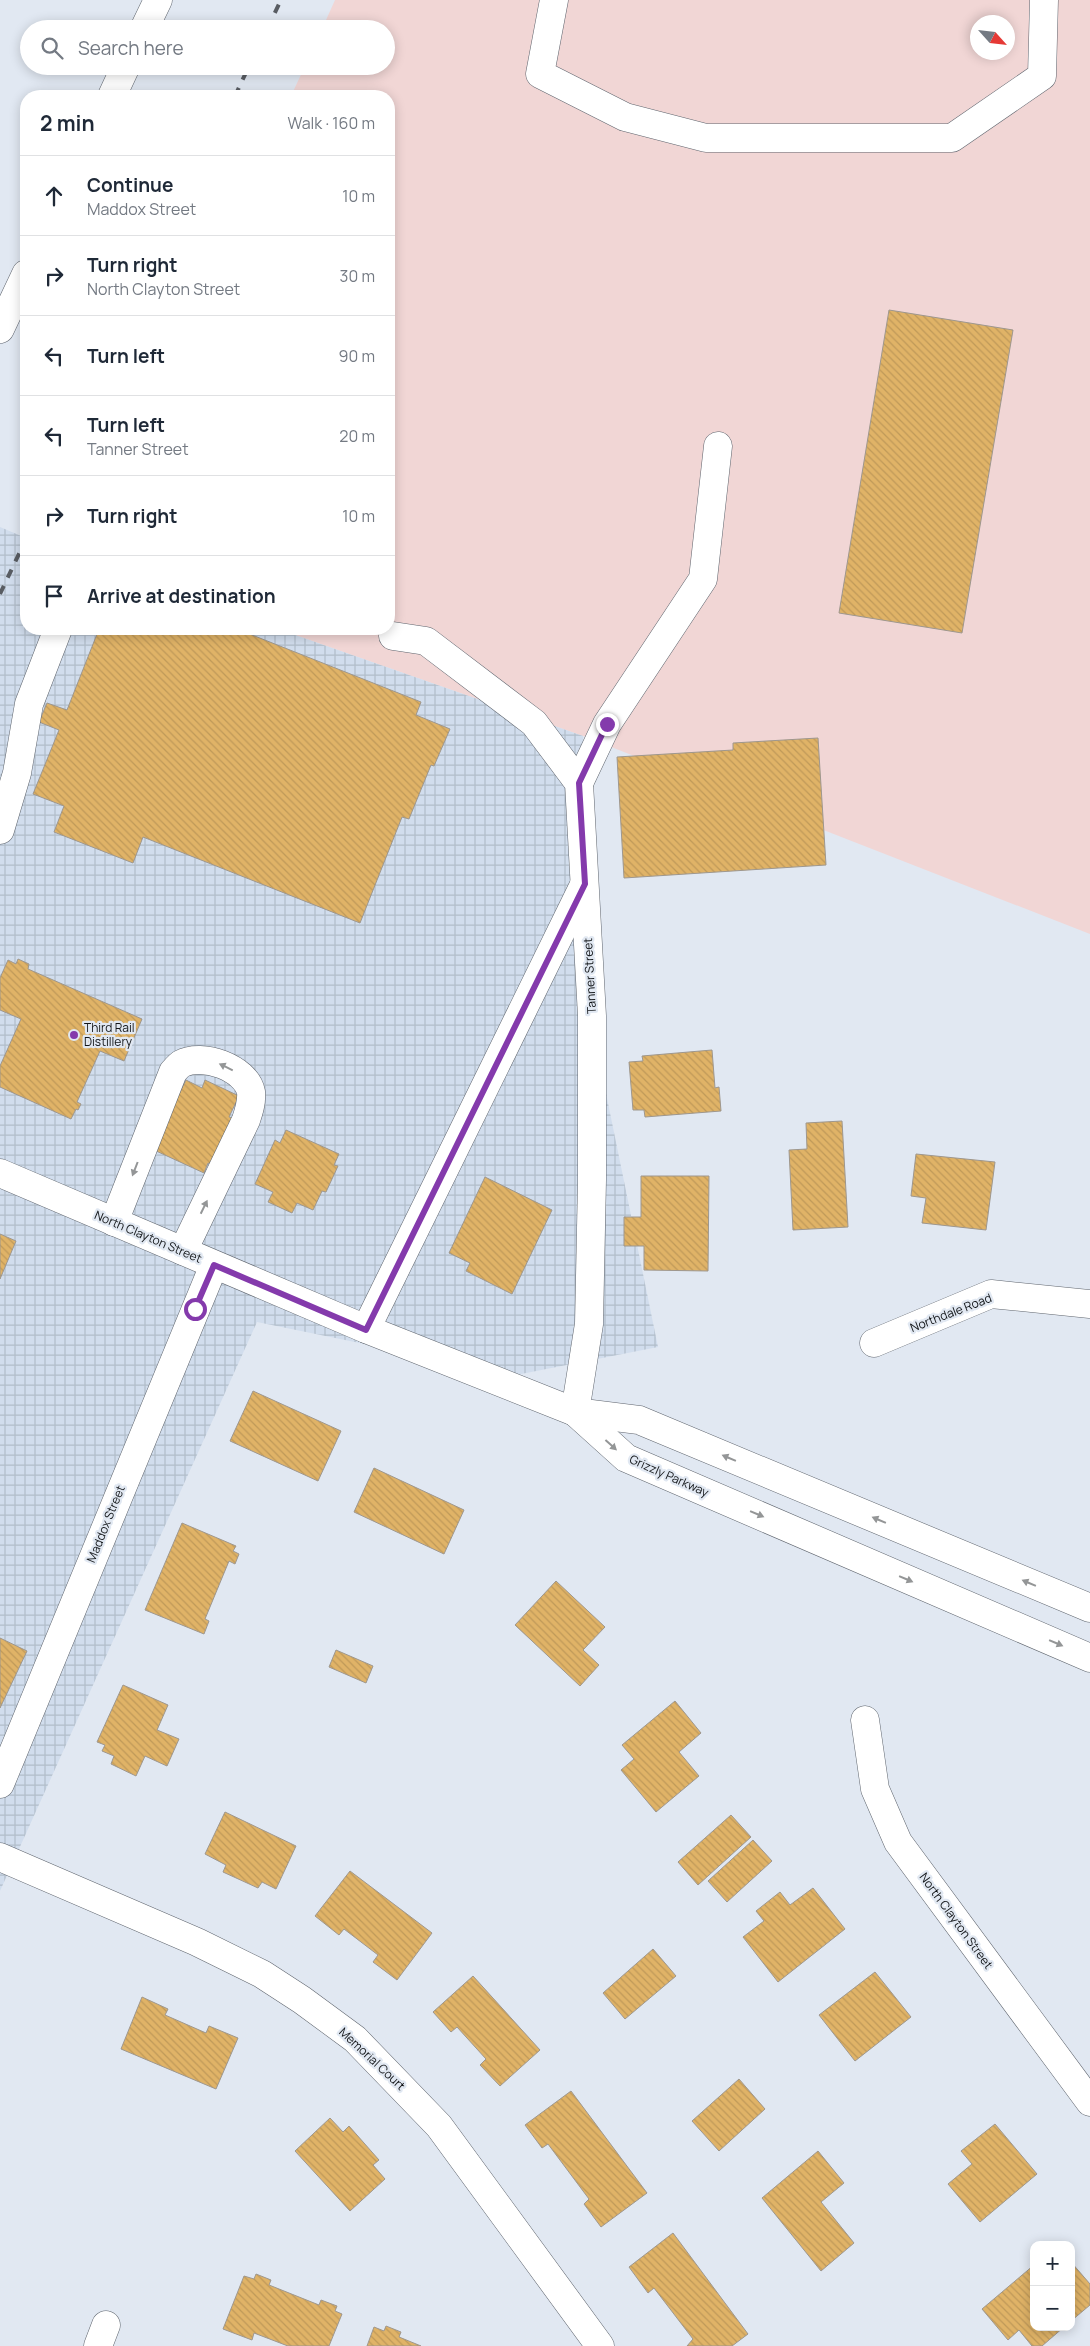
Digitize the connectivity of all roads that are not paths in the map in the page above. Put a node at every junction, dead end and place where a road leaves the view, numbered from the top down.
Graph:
1 (158, 0) edge
2 (554, 0) edge
3 (1044, 0) edge
4 (148, 20) edge
5 (122, 75) edge
6 (115, 90) edge
7 (20, 287) edge
8 (0, 329) edge
9 (718, 446) dead end
10 (56, 635) edge
11 (393, 636) dead end
12 (579, 783) junction
13 (0, 830) edge
14 (585, 884) junction
15 (0, 1173) edge
16 (114, 1222) junction
17 (183, 1251) junction
18 (214, 1265) junction
19 (1090, 1304) edge
20 (366, 1330) junction
21 (874, 1343) dead end
22 (575, 1412) junction
23 (1090, 1608) edge
24 (1090, 1658) edge
25 (865, 1720) dead end
26 (3, 1768) edge
27 (0, 1857) edge
28 (1090, 2102) edge
29 (600, 2346) edge

1 - 4 street
2 - 3 street
5 - 6 street
7 - 8 street
9 - 12 street
10 - 13 street
11 - 12 street
12 - 14 street, Tanner Street
14 - 20 street
14 - 22 street, Tanner Street
15 - 16 street, North Clayton Street
16 - 17 street, North Clayton Street
17 -> 16 street
17 - 18 street, North Clayton Street
18 - 20 street, North Clayton Street
18 - 26 street, Maddox Street
19 - 21 street, Northdale Road
20 - 22 street, North Clayton Street
23 -> 22 street
22 -> 24 street, Grizzly Parkway
25 - 28 street, North Clayton Street
27 - 29 street, Memorial Court

